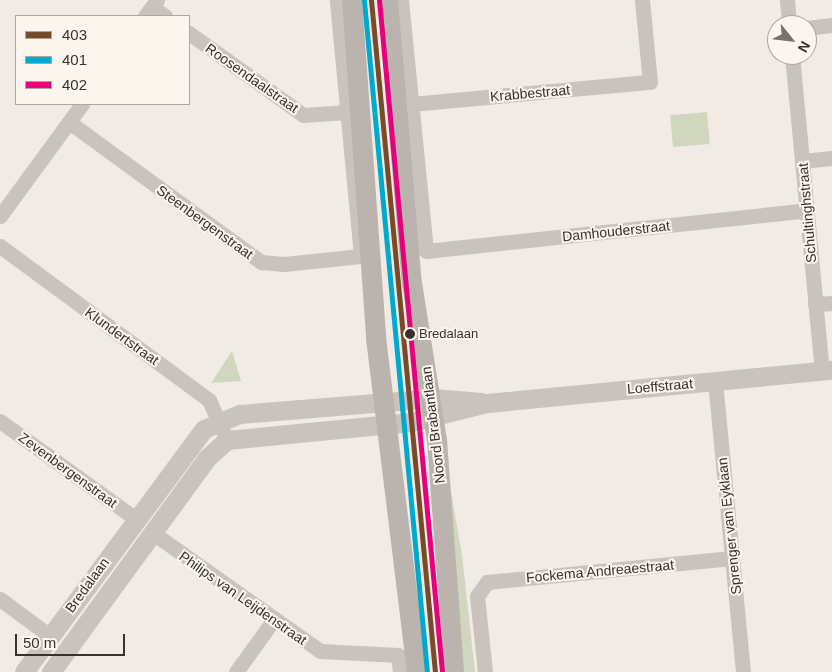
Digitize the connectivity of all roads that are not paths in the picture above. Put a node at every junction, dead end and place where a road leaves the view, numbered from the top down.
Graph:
1 (337, 0) edge
2 (352, 0) edge
3 (388, 0) edge
4 (401, 0) edge
5 (642, 0) edge
6 (787, 0) edge
7 (151, 8) edge
8 (163, 15) edge
9 (788, 15) edge
10 (832, 25) edge
11 (817, 27) edge
12 (190, 34) edge
13 (793, 65) edge
14 (411, 104) junction
15 (81, 105) edge
16 (347, 112) junction
17 (69, 122) junction
18 (832, 158) edge
19 (802, 161) junction
20 (807, 210) junction
21 (0, 216) edge
22 (0, 246) edge
23 (832, 303) edge
24 (815, 304) junction
25 (827, 371) edge
26 (715, 381) junction
27 (383, 405) junction
28 (433, 407) junction
29 (219, 420) junction
30 (0, 422) edge
31 (385, 425) junction
32 (227, 440) junction
33 (136, 519) junction
34 (153, 533) junction
35 (732, 558) junction
36 (0, 599) edge
37 (272, 622) junction
38 (50, 636) junction
39 (24, 672) edge
40 (51, 672) edge
41 (236, 672) edge
42 (400, 672) edge
43 (417, 672) edge
44 (454, 672) edge
45 (485, 672) edge
46 (743, 672) edge

1 - 16 street
2 - 27 main road
3 - 28 main road, Noord Brabantlaan
4 - 14 street
5 - 14 street, Krabbestraat
6 - 9 street
7 - 8 street
10 - 11 street
12 - 16 street, Roosendaalstraat
13 - 19 street, Schultinghstraat
14 - 20 street, Damhouderstraat
15 - 17 street
16 - 17 street, Steenbergenstraat
17 - 21 street
18 - 19 street
19 - 20 street, Schultinghstraat
20 - 24 street, Schultinghstraat
22 - 29 street, Klundertstraat
23 - 24 street
24 - 25 street, Schultinghstraat
25 - 26 street, Loeffstraat
26 - 28 street, Loeffstraat
26 - 35 street, Sprenger van Eyklaan
27 - 28 street, Bredalaan
27 - 29 street, Bredalaan
27 - 31 main road
28 - 31 street
28 - 44 main road, Noord Brabantlaan
29 - 32 street, Klundertstraat
29 - 33 street, Bredalaan
30 - 33 street, Zevenbergenstraat
31 - 32 street
31 - 43 main road
32 - 34 street, Bredalaan
33 - 38 street, Bredalaan
34 - 37 street, Philips van Leijdenstraat
34 - 40 street, Bredalaan
35 - 45 street, Fockema Andreaestraat
35 - 46 street, Sprenger van Eyklaan
36 - 38 street
37 - 41 street
37 - 42 street, Philips van Leijdenstraat
38 - 39 street, Bredalaan

